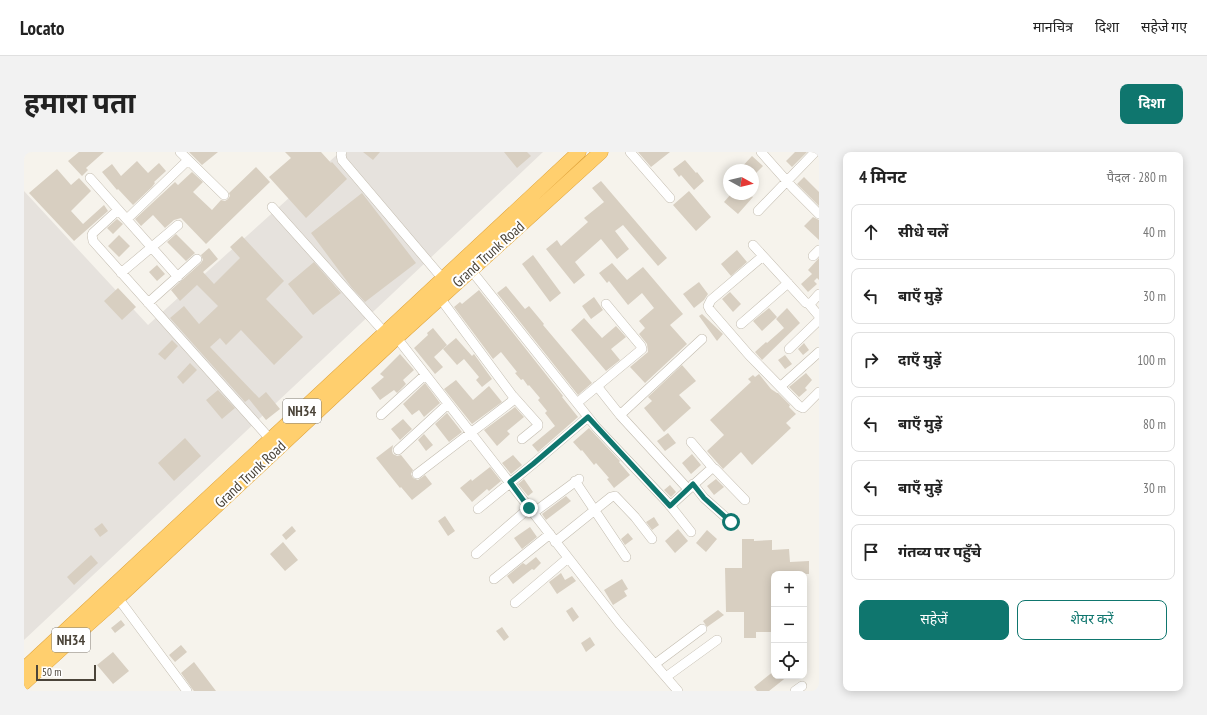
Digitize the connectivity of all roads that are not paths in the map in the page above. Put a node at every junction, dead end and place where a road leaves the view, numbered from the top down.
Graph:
1 (180, 152) edge
2 (342, 152) edge
3 (579, 152) edge
4 (600, 152) edge
5 (630, 152) edge
6 (761, 152) edge
7 (815, 152) edge
8 (188, 160) junction
9 (90, 178) dead end
10 (787, 181) junction
11 (224, 195) dead end
12 (670, 198) dead end
13 (272, 207) dead end
14 (118, 210) junction
15 (758, 211) dead end
16 (819, 214) edge
17 (127, 219) junction
18 (178, 225) dead end
19 (753, 245) dead end
20 (151, 246) junction
21 (763, 256) junction
22 (197, 259) dead end
23 (471, 270) junction
24 (120, 273) junction
25 (178, 277) junction
26 (443, 279) junction
27 (788, 283) junction
28 (819, 294) edge
29 (440, 298) junction
30 (808, 303) junction
31 (148, 304) junction
32 (606, 304) dead end
33 (819, 316) edge
34 (819, 320) edge
35 (741, 324) dead end
36 (391, 335) junction
37 (702, 339) dead end
38 (789, 349) dead end
39 (819, 352) edge
40 (425, 375) junction
41 (597, 386) junction
42 (780, 387) junction
43 (819, 392) edge
44 (513, 396) junction
45 (577, 403) junction
46 (448, 404) junction
47 (381, 415) dead end
48 (620, 415) junction
49 (588, 417) junction
50 (470, 432) junction
51 (522, 439) dead end
52 (271, 440) junction
53 (691, 442) dead end
54 (398, 450) dead end
55 (713, 468) junction
56 (417, 474) dead end
57 (510, 482) junction
58 (690, 486) junction
59 (745, 500) dead end
60 (670, 506) junction
61 (478, 509) dead end
62 (531, 510) junction
63 (595, 511) junction
64 (731, 522) dead end
65 (691, 532) dead end
66 (553, 538) junction
67 (652, 539) dead end
68 (476, 554) dead end
69 (626, 557) dead end
70 (568, 558) junction
71 (494, 579) dead end
72 (118, 598) junction
73 (515, 603) dead end
74 (702, 629) dead end
75 (717, 640) dead end
76 (655, 664) junction
77 (24, 669) edge
78 (666, 677) junction
79 (24, 683) edge
80 (187, 691) edge
81 (678, 691) edge

1 - 8 street
2 - 26 street
3 - 26 highway, Grand Trunk Road / NH34
4 - 23 highway, Grand Trunk Road / NH34
5 - 12 street
6 - 10 street
7 - 10 street
8 - 11 street
8 - 17 street
9 - 14 street
10 - 15 street
10 - 16 street
13 - 36 street
14 - 17 street
14 - 24 street
17 - 20 street
18 - 20 street
19 - 21 street
20 - 24 street
20 - 25 street
21 - 27 street
21 - 42 street
22 - 25 street
23 - 29 highway, Grand Trunk Road / NH34
23 - 45 street
24 - 31 street
25 - 31 street
26 - 36 highway, Grand Trunk Road / NH34
27 - 30 street
27 - 35 street
28 - 30 street
29 - 36 highway, Grand Trunk Road / NH34
29 - 44 street
30 - 33 street
31 - 52 street
32 - 41 street
34 - 38 street
36 - 40 street
36 - 52 highway, Grand Trunk Road / NH34
36 - 72 highway, Grand Trunk Road / NH34
37 - 48 street
39 - 42 street
40 - 46 street
40 - 47 street
41 - 45 street
41 - 48 street
42 - 43 street
44 - 50 street
44 - 51 street
45 - 49 street
46 - 50 street
46 - 54 street
48 - 58 street
49 - 57 street
49 - 60 street
50 - 56 street
50 - 57 street
52 - 77 highway, Grand Trunk Road / NH34
53 - 55 street
55 - 58 street
55 - 59 street
57 - 61 street
57 - 62 street
58 - 60 street
58 - 64 street
60 - 65 street
62 - 63 street
62 - 66 street
62 - 68 street
63 - 66 street
63 - 67 street
63 - 69 street
66 - 70 street
66 - 71 street
70 - 73 street
70 - 76 street
72 - 79 highway, Grand Trunk Road / NH34
72 - 80 street
74 - 76 street
75 - 78 street
76 - 78 street
78 - 81 street

